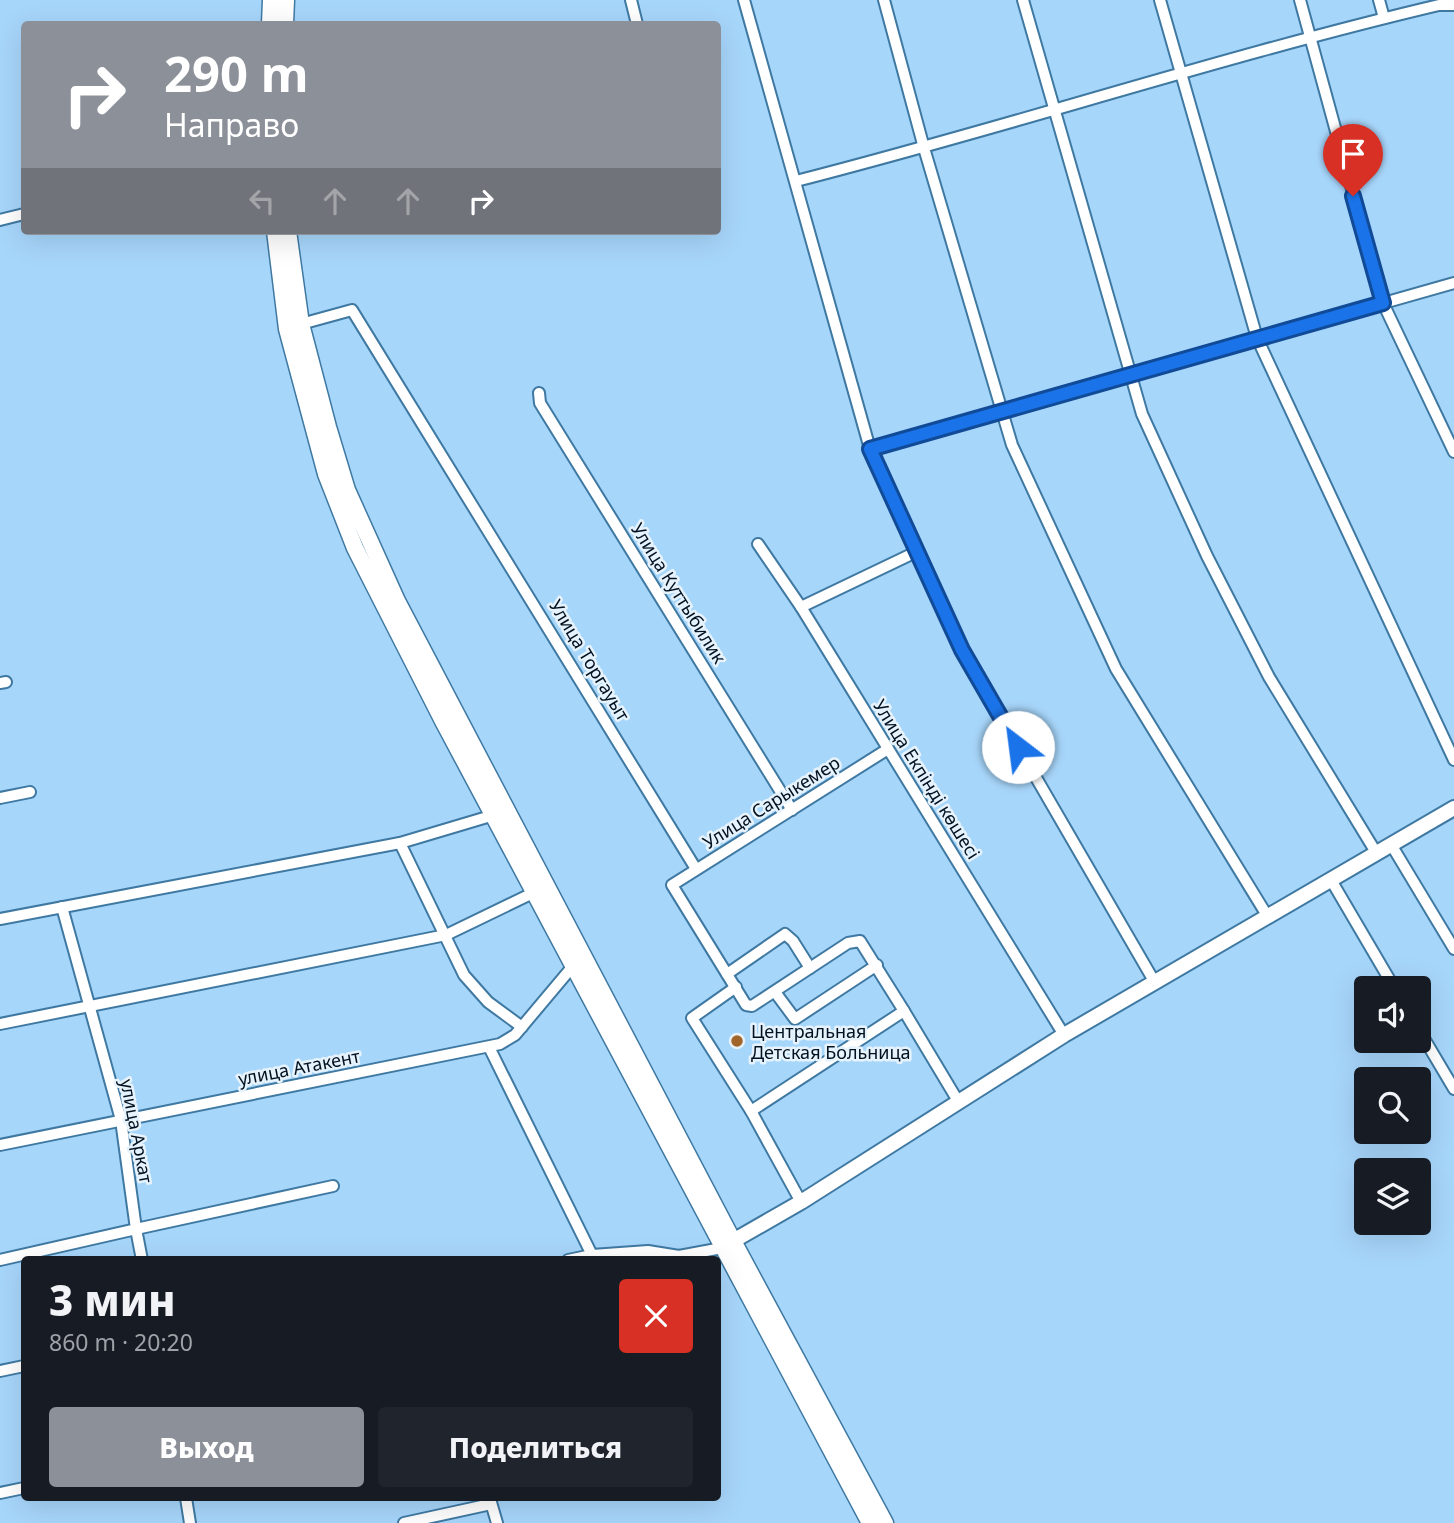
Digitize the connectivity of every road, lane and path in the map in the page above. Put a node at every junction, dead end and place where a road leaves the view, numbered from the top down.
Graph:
1 (271, 0) edge
2 (286, 0) edge
3 (631, 0) edge
4 (744, 0) edge
5 (884, 0) edge
6 (1023, 0) edge
7 (1160, 0) edge
8 (1300, 0) edge
9 (1379, 0) edge
10 (1443, 2) edge
11 (1454, 5) edge
12 (1384, 18) junction
13 (270, 21) edge
14 (285, 21) edge
15 (636, 21) edge
16 (1310, 36) junction
17 (1180, 72) junction
18 (1054, 110) junction
19 (924, 148) junction
20 (796, 181) junction
21 (21, 215) edge
22 (0, 220) edge
23 (275, 235) edge
24 (289, 235) edge
25 (1454, 283) edge
26 (1383, 303) junction
27 (301, 324) junction
28 (1257, 338) junction
29 (1130, 374) junction
30 (538, 393) dead end
31 (1000, 412) junction
32 (870, 449) junction
33 (1454, 452) edge
34 (758, 544) dead end
35 (916, 552) junction
36 (801, 607) junction
37 (398, 619) junction
38 (888, 749) junction
39 (1454, 760) edge
40 (30, 792) dead end
41 (0, 798) edge
42 (1454, 808) edge
43 (792, 810) junction
44 (494, 816) junction
45 (400, 843) junction
46 (1392, 846) junction
47 (1377, 854) junction
48 (696, 869) junction
49 (1331, 880) junction
50 (536, 892) junction
51 (62, 908) junction
52 (1268, 917) junction
53 (0, 919) edge
54 (446, 935) junction
55 (1454, 949) edge
56 (877, 965) junction
57 (573, 967) junction
58 (810, 968) junction
59 (727, 974) junction
60 (1387, 976) edge
61 (1154, 981) junction
62 (736, 987) junction
63 (775, 992) junction
64 (90, 1008) junction
65 (904, 1011) junction
66 (0, 1024) edge
67 (522, 1027) junction
68 (1064, 1035) junction
69 (489, 1047) junction
70 (1431, 1050) edge
71 (1454, 1089) edge
72 (958, 1101) junction
73 (751, 1111) junction
74 (121, 1120) junction
75 (0, 1144) edge
76 (333, 1185) dead end
77 (801, 1202) junction
78 (136, 1229) junction
79 (727, 1245) junction
80 (592, 1255) junction
81 (141, 1256) edge
82 (587, 1256) edge
83 (0, 1260) edge
84 (21, 1367) edge
85 (0, 1371) edge
86 (21, 1489) edge
87 (0, 1493) edge
88 (187, 1501) edge
89 (491, 1501) edge
90 (191, 1523) edge
91 (404, 1523) edge
92 (497, 1523) edge
93 (870, 1523) edge
94 (885, 1523) edge

1 - 13 highway
2 - 14 highway
3 - 15 street
4 - 20 street
5 - 19 street
6 - 18 street
7 - 17 street
8 - 16 street
9 - 12 street
10 - 11 street
10 - 12 street
12 - 16 street
16 - 17 street
16 - 26 street
17 - 18 street
17 - 28 street
18 - 19 street
18 - 29 street
19 - 20 street
19 - 31 street
20 - 32 street
21 - 22 street
23 - 37 highway
24 - 27 highway
25 - 26 street
26 - 28 street
26 - 33 street
27 - 37 highway
27 - 48 street, Улица Торгауыт
28 - 29 street
28 - 39 street
29 - 31 street
29 - 47 street
30 - 43 street, Улица Куттыбилик
31 - 32 street
31 - 52 street
32 - 35 street
34 - 36 street, Улица Екпінді көшесі
35 - 36 street
35 - 61 street
36 - 38 street, Улица Екпінді көшесі
37 - 44 highway
37 - 79 highway
38 - 43 street, Улица Сарыкемер
38 - 68 street, Улица Екпінді көшесі
40 - 41 street
42 - 46 main road
43 - 48 street, Улица Сарыкемер
44 - 45 street
44 - 50 highway
45 - 51 street
45 - 54 street
46 - 47 main road
46 - 55 street
47 - 49 main road
48 - 59 street, Улица Сарыкемер
49 - 52 main road
49 - 60 street
50 - 54 street
50 - 57 highway
51 - 53 street
51 - 64 street, улица Аркат
52 - 61 main road
54 - 64 street
54 - 67 street
56 - 58 street
56 - 63 street
56 - 65 street
57 - 67 street, улица Атакент
57 - 79 highway
58 - 59 street
58 - 63 street
59 - 62 street
61 - 68 main road
62 - 63 street
62 - 73 street
64 - 66 street
64 - 74 street, улица Аркат
65 - 72 street
65 - 73 street
67 - 69 street, улица Атакент
68 - 72 main road
69 - 74 street, улица Атакент
69 - 80 street
70 - 71 street
72 - 77 main road
73 - 77 street
74 - 75 street, улица Атакент
74 - 78 street, улица Аркат
76 - 78 street
77 - 79 main road
78 - 81 street, улица Аркат
78 - 83 street
79 - 80 street
79 - 93 highway
79 - 94 highway
80 - 82 street
84 - 85 street
86 - 87 street
88 - 90 street
89 - 91 street
89 - 92 street

